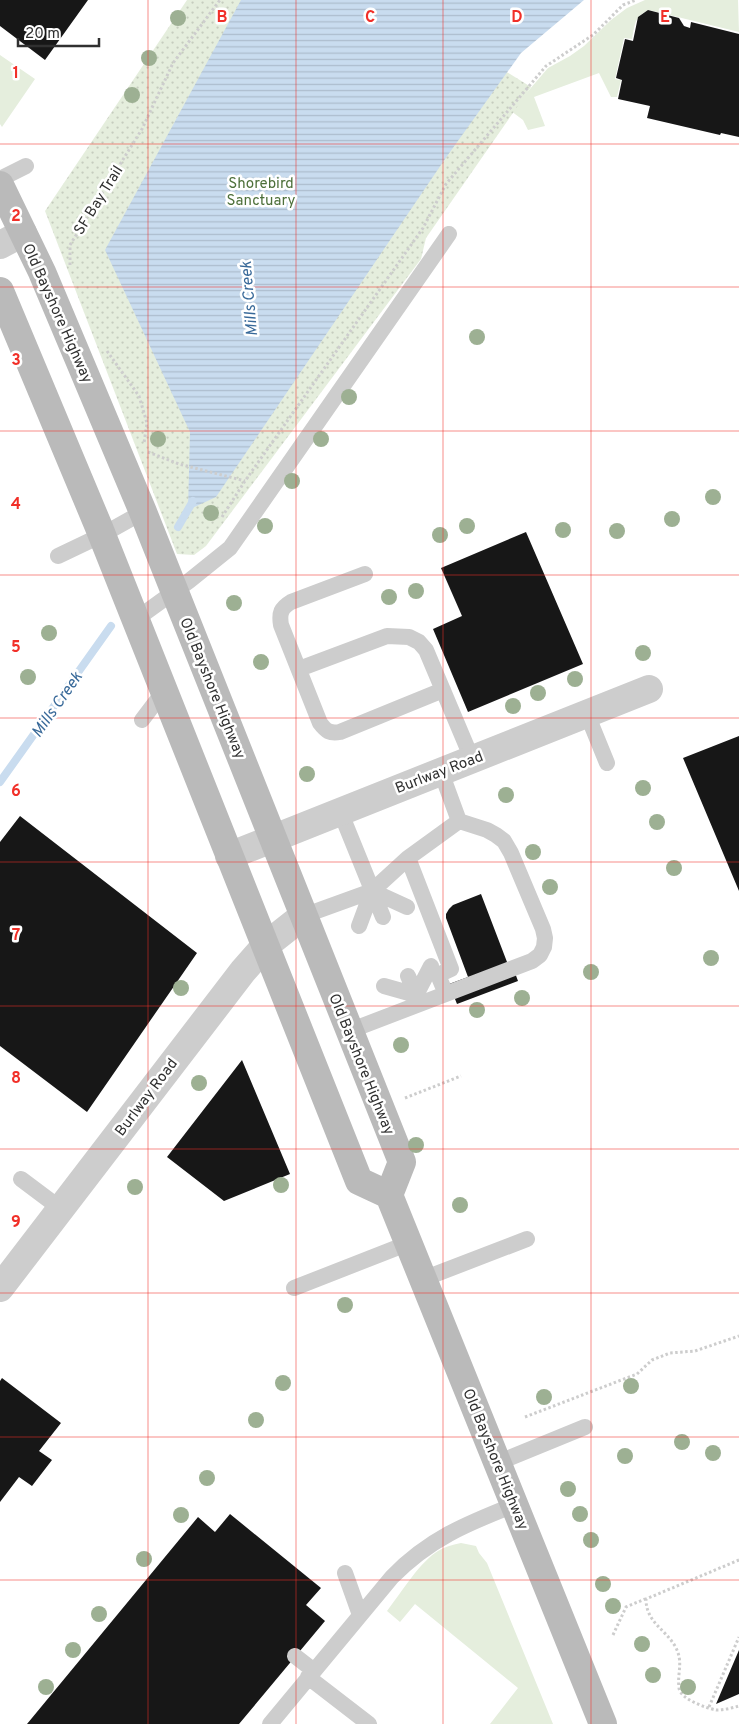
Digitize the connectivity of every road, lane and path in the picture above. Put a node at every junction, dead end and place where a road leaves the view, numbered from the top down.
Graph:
1 (220, 0) edge
2 (26, 166) dead end
3 (0, 179) edge
4 (0, 185) edge
5 (449, 234) dead end
6 (11, 239) edge
7 (70, 270) dead end
8 (0, 291) edge
9 (106, 349) dead end
10 (143, 512) junction
11 (220, 521) dead end
12 (102, 535) junction
13 (58, 556) dead end
14 (365, 574) dead end
15 (175, 591) junction
16 (135, 620) junction
17 (298, 669) junction
18 (649, 689) dead end
19 (443, 690) junction
20 (164, 691) junction
21 (587, 714) junction
22 (142, 720) dead end
23 (472, 759) junction
24 (607, 763) dead end
25 (441, 772) junction
26 (340, 811) junction
27 (458, 821) junction
28 (273, 838) junction
29 (229, 856) junction
30 (408, 858) junction
31 (372, 890) junction
32 (407, 907) dead end
33 (303, 916) junction
34 (383, 917) dead end
35 (360, 926) dead end
36 (265, 946) junction
37 (432, 966) dead end
38 (408, 976) dead end
39 (384, 986) dead end
40 (452, 992) junction
41 (418, 1000) junction
42 (349, 1031) junction
43 (461, 1076) dead end
44 (399, 1100) dead end
45 (21, 1180) dead end
46 (389, 1195) junction
47 (61, 1209) junction
48 (527, 1239) dead end
49 (409, 1243) junction
50 (423, 1279) junction
51 (0, 1288) edge
52 (294, 1288) dead end
53 (739, 1336) edge
54 (525, 1417) dead end
55 (585, 1427) dead end
56 (497, 1462) junction
57 (514, 1505) junction
58 (739, 1560) edge
59 (345, 1573) dead end
60 (646, 1599) junction
61 (360, 1615) junction
62 (613, 1636) dead end
63 (739, 1636) edge
64 (295, 1656) dead end
65 (311, 1674) junction
66 (739, 1706) edge
67 (709, 1707) junction
68 (270, 1724) edge
69 (369, 1724) edge
70 (603, 1724) edge

1 - 7 path, SF Bay Trail
2 - 3 lane
4 - 6 main road, Old Bayshore Highway
5 - 15 lane
6 - 10 main road, Old Bayshore Highway
8 - 12 main road
9 - 11 path
10 - 12 lane
10 - 15 main road, Old Bayshore Highway
12 - 13 lane
12 - 16 main road
14 - 17 lane
15 - 16 lane
15 - 28 main road, Old Bayshore Highway
16 - 20 main road
17 - 19 lane
17 - 19 lane
18 - 21 street, Burlway Road
19 - 23 lane
20 - 22 lane
20 - 29 main road
21 - 23 street, Burlway Road
21 - 24 lane
23 - 25 street, Burlway Road
25 - 26 street, Burlway Road
25 - 27 lane
26 - 28 street, Burlway Road
26 - 31 lane
27 - 30 lane
27 - 40 lane
28 - 29 street, Burlway Road
28 - 33 main road, Old Bayshore Highway
29 - 36 main road
30 - 31 lane
30 - 40 lane
31 - 32 lane
31 - 33 lane
31 - 34 lane
31 - 35 lane
33 - 36 street, Burlway Road
33 - 42 main road, Old Bayshore Highway
36 - 46 main road
36 - 47 street, Burlway Road
37 - 41 lane
38 - 41 lane
39 - 41 lane
40 - 41 lane
41 - 42 lane
42 - 46 main road, Old Bayshore Highway
43 - 44 path
45 - 47 lane
46 - 49 main road, Old Bayshore Highway
47 - 51 street, Burlway Road
48 - 50 lane
49 - 50 main road, Old Bayshore Highway
49 - 52 lane
50 - 56 main road, Old Bayshore Highway
53 - 54 path
55 - 56 lane
56 - 57 main road, Old Bayshore Highway
57 - 61 lane
57 - 70 main road, Old Bayshore Highway
58 - 60 path
59 - 61 lane
60 - 62 path
60 - 67 path
61 - 65 lane
63 - 67 path
64 - 65 lane
65 - 68 lane
65 - 69 lane
66 - 67 path

